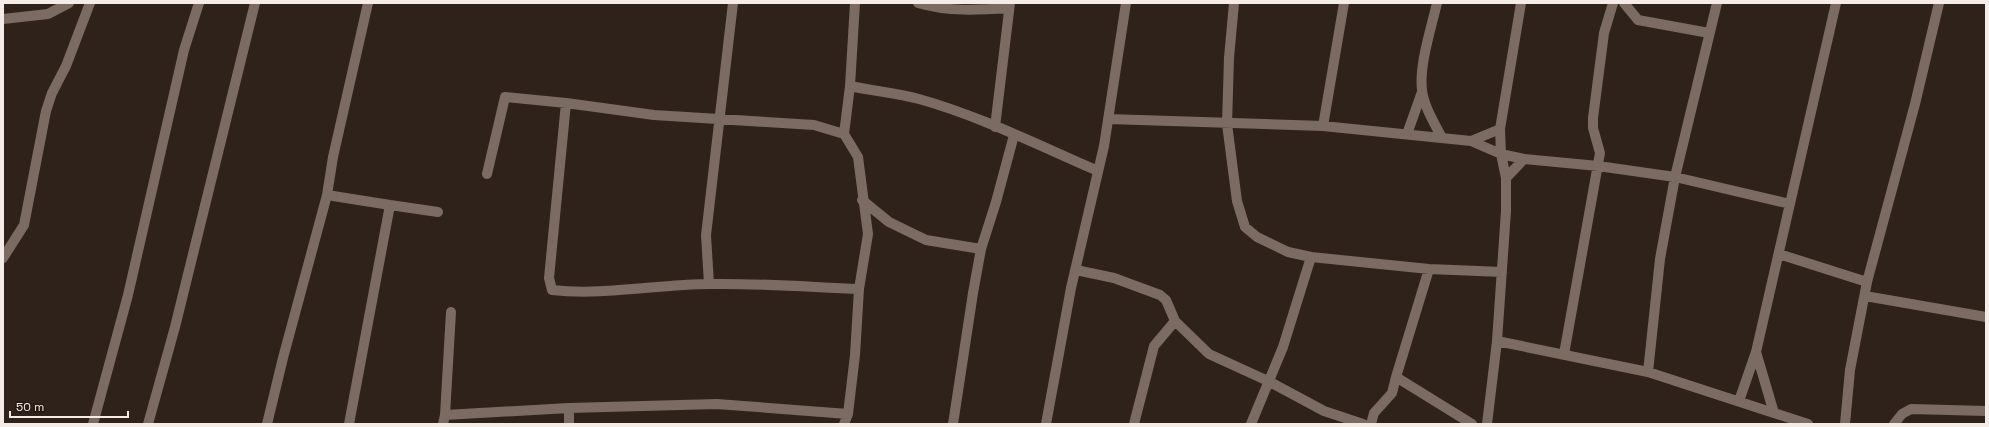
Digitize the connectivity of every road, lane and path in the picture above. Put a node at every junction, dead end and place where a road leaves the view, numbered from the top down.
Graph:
1 (69, 3) edge
2 (90, 3) edge
3 (199, 3) edge
4 (255, 3) edge
5 (368, 3) edge
6 (733, 3) edge
7 (855, 3) edge
8 (918, 3) edge
9 (1126, 3) edge
10 (1234, 3) edge
11 (1344, 3) edge
12 (1436, 3) edge
13 (1521, 3) edge
14 (1613, 3) edge
15 (1624, 3) edge
16 (1717, 3) edge
17 (1836, 3) edge
18 (1939, 3) edge
19 (1010, 5) edge
20 (3, 19) edge
21 (1709, 33) junction
22 (850, 86) junction
23 (1422, 92) junction
24 (566, 103) junction
25 (719, 119) junction
26 (1108, 120) junction
27 (1227, 124) junction
28 (1323, 126) junction
29 (994, 127) junction
30 (1500, 129) junction
31 (844, 134) junction
32 (1407, 134) junction
33 (1014, 135) junction
34 (1442, 138) junction
35 (1471, 141) junction
36 (1501, 154) junction
37 (1524, 159) junction
38 (1598, 166) junction
39 (1098, 171) junction
40 (487, 174) dead end
41 (1675, 177) junction
42 (1506, 178) junction
43 (327, 195) junction
44 (862, 200) junction
45 (1790, 204) junction
46 (390, 205) junction
47 (438, 212) dead end
48 (981, 248) junction
49 (1779, 254) junction
50 (1311, 257) junction
51 (3, 258) edge
52 (1429, 269) junction
53 (1076, 270) junction
54 (1502, 272) junction
55 (1867, 282) junction
56 (709, 284) junction
57 (859, 289) junction
58 (1865, 296) junction
59 (451, 312) dead end
60 (1986, 317) edge
61 (1175, 321) junction
62 (1497, 341) junction
63 (1756, 352) junction
64 (1564, 354) junction
65 (1648, 372) junction
66 (1396, 377) junction
67 (1268, 381) junction
68 (1739, 402) junction
69 (570, 408) junction
70 (1986, 411) edge
71 (1774, 413) junction
72 (848, 414) junction
73 (444, 420) edge
74 (93, 424) edge
75 (148, 424) edge
76 (267, 424) edge
77 (349, 424) edge
78 (569, 424) edge
79 (844, 424) edge
80 (953, 424) edge
81 (1046, 424) edge
82 (1134, 424) edge
83 (1251, 424) edge
84 (1363, 424) edge
85 (1371, 424) edge
86 (1472, 424) edge
87 (1487, 424) edge
88 (1808, 424) edge
89 (1845, 424) edge
90 (1894, 424) edge

1 - 20 street
2 - 51 street
3 - 74 street
4 - 75 street
5 - 43 street
6 - 25 street
7 - 22 street
8 - 19 street
9 - 26 street
10 - 27 street
11 - 28 street
12 - 23 street
13 - 30 street
14 - 38 street
15 - 21 street
16 - 21 street
17 - 45 street
18 - 55 street
19 - 29 street
21 - 41 street
22 - 29 street
22 - 31 street
23 - 32 street
23 - 34 street
24 - 25 street
24 - 40 street
24 - 56 street
25 - 31 street
25 - 56 street
26 - 27 street
26 - 39 street
27 - 28 street
27 - 50 street
28 - 32 street
29 - 33 street
30 - 35 street
30 - 36 street
31 - 44 street
32 - 34 street
33 - 39 street
33 - 48 street
34 - 35 street
35 - 36 street
36 - 37 street
36 - 42 street
37 - 38 street
37 - 42 street
38 - 41 street
38 - 64 street
39 - 53 street
41 - 45 street
41 - 65 street
42 - 54 street
43 - 46 street
43 - 76 street
44 - 48 street
44 - 57 street
45 - 49 street
46 - 47 street
46 - 77 street
48 - 80 street
49 - 55 street
49 - 63 street
50 - 52 street
50 - 67 street
52 - 54 street
52 - 66 street
53 - 61 street
53 - 81 street
54 - 62 street
55 - 58 street
56 - 57 street
57 - 72 street
58 - 60 street
58 - 89 street
59 - 73 street
61 - 67 street
61 - 82 street
62 - 64 street
62 - 87 street
63 - 68 street
63 - 71 street
64 - 65 street
65 - 68 street
66 - 85 street
66 - 86 street
67 - 83 street
67 - 84 street
68 - 71 street
69 - 72 street
69 - 73 street
69 - 78 street
70 - 90 street
71 - 88 street
72 - 79 street

